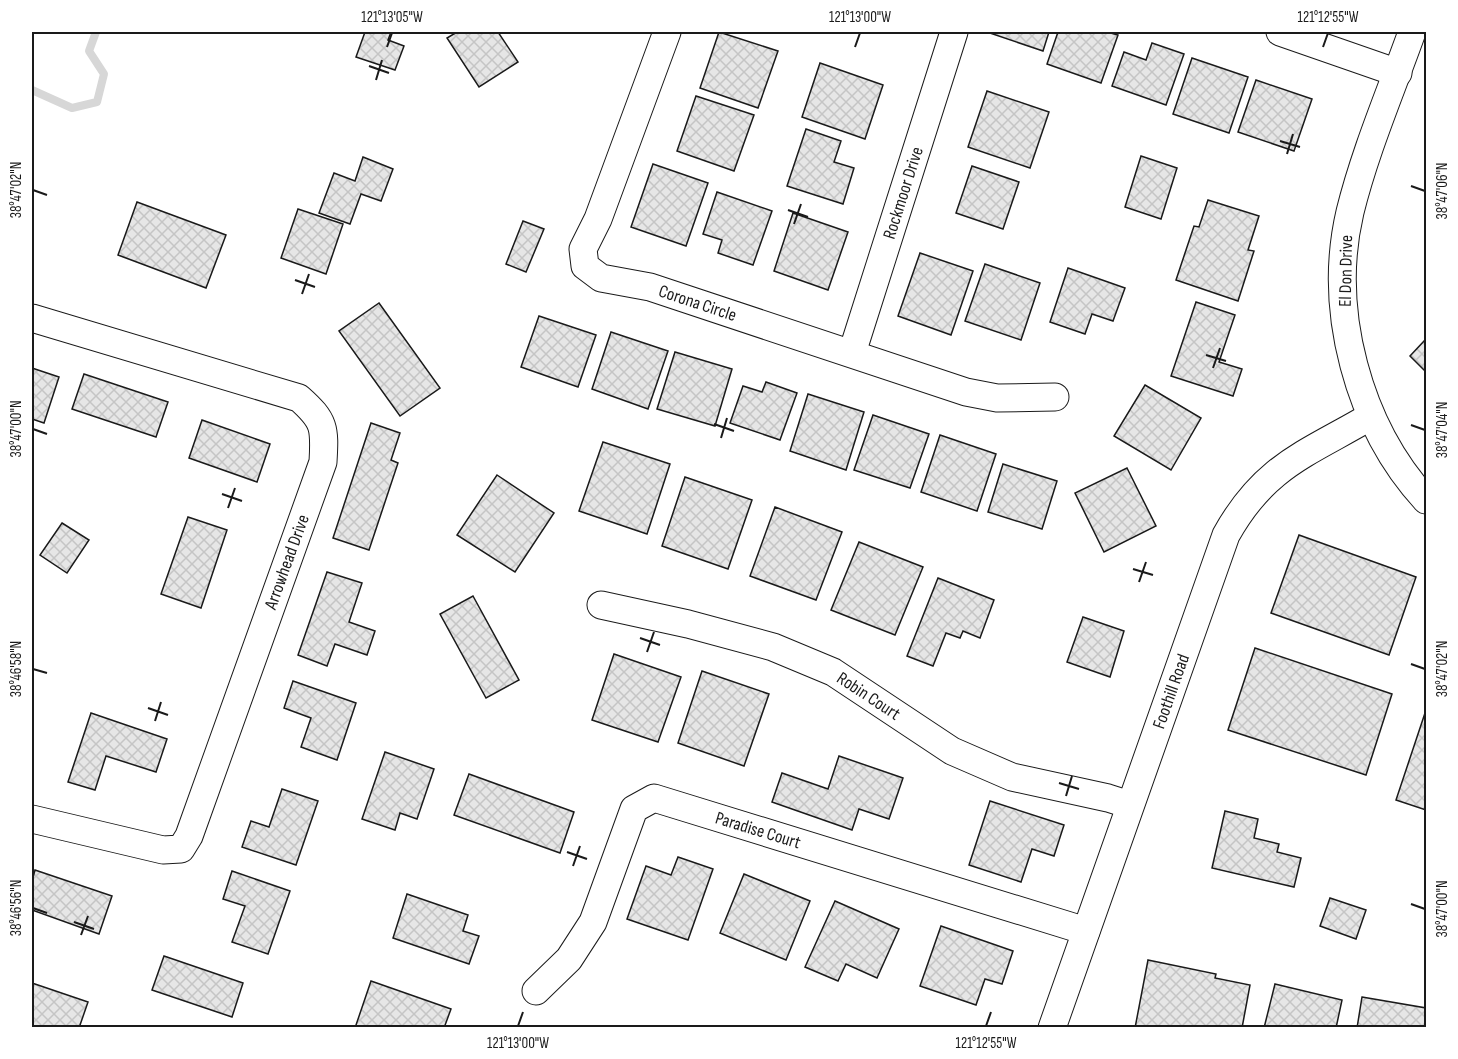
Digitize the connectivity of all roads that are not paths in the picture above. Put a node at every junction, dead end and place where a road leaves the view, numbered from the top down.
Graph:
1 (667, 32) edge
2 (954, 32) edge
3 (1280, 32) edge
4 (1412, 32) edge
5 (1398, 73) junction
6 (32, 318) edge
7 (852, 353) junction
8 (1054, 397) dead end
9 (1371, 416) junction
10 (1426, 500) edge
11 (601, 605) dead end
12 (1130, 805) junction
13 (32, 819) edge
14 (1086, 931) junction
15 (536, 991) dead end
16 (1052, 1028) edge

1 - 7 street, Corona Circle
2 - 7 street, Rockmoor Drive
3 - 5 street
4 - 5 street, El Don Drive
5 - 9 street, El Don Drive
6 - 13 street, Arrowhead Drive
7 - 8 street, Corona Circle
9 - 10 street, El Don Drive
9 - 12 street, Foothill Road
11 - 12 street, Robin Court
12 - 14 street, Foothill Road
14 - 15 street, Paradise Court
14 - 16 street, Foothill Road

